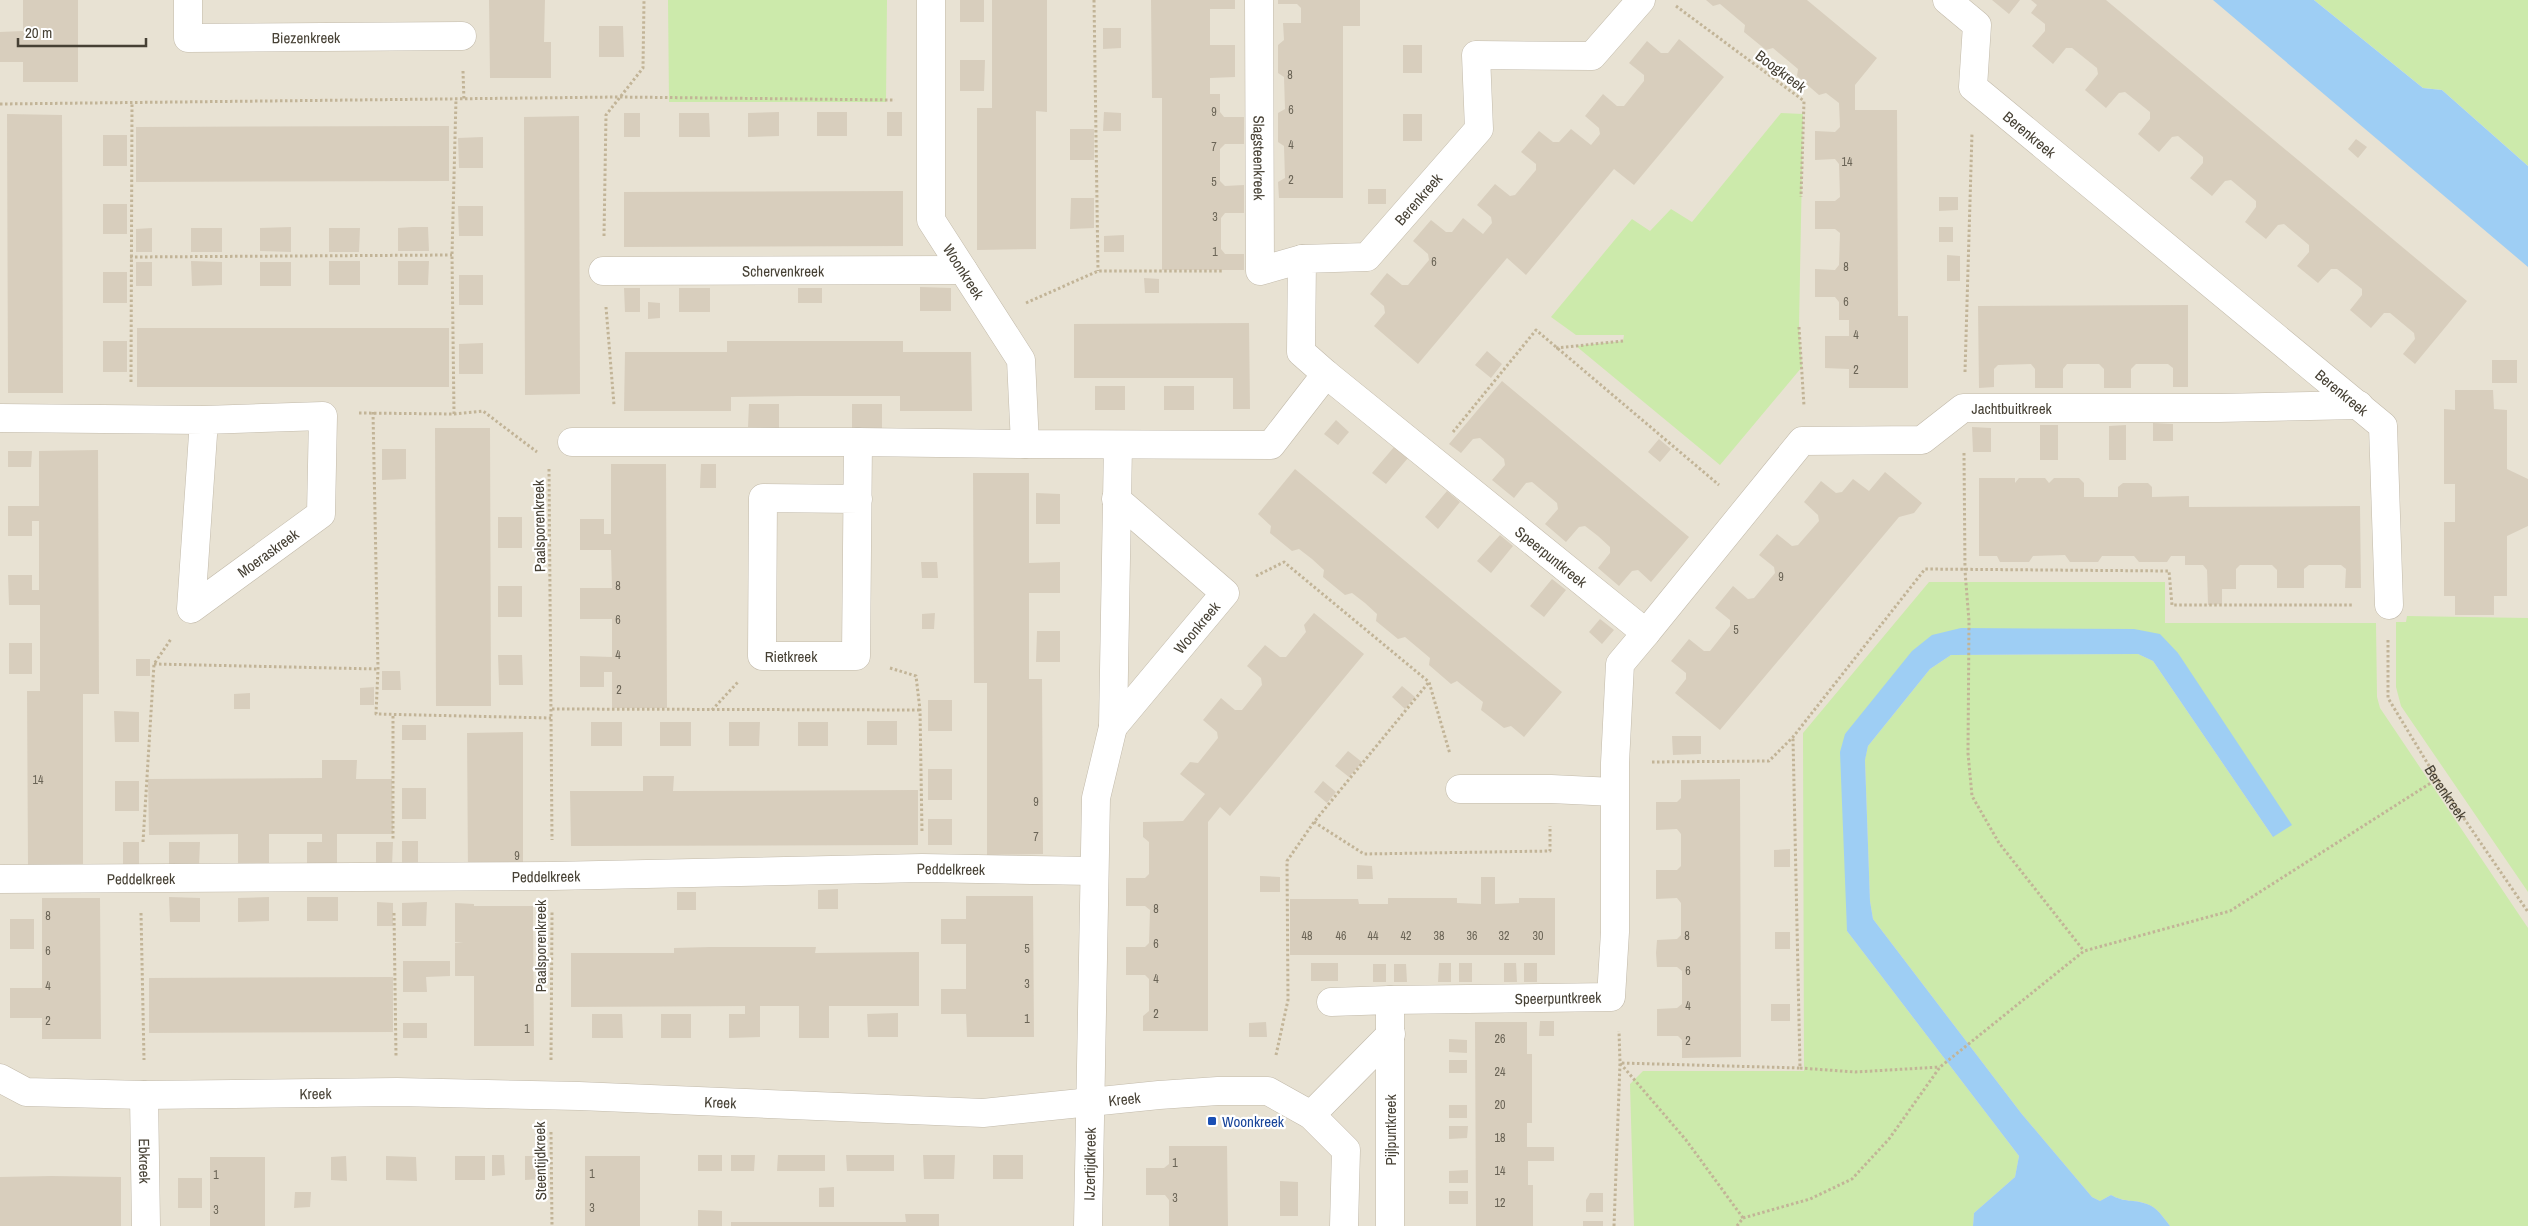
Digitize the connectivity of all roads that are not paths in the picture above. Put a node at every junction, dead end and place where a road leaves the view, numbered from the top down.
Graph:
1 (188, 0) edge
2 (930, 0) edge
3 (1259, 0) edge
4 (1641, 0) edge
5 (1947, 0) edge
6 (462, 36) dead end
7 (1302, 260) junction
8 (963, 270) junction
9 (603, 271) road end
10 (1326, 374) junction
11 (2359, 405) junction
12 (0, 418) edge
13 (204, 420) junction
14 (572, 442) road end
15 (858, 442) junction
16 (1026, 444) junction
17 (1118, 445) junction
18 (858, 498) junction
19 (1116, 499) junction
20 (2389, 605) road end
21 (1646, 633) junction
22 (1113, 727) junction
23 (1460, 789) road end
24 (1614, 792) junction
25 (1094, 871) junction
26 (0, 879) edge
27 (1390, 1000) junction
28 (1330, 1002) dead end
29 (1391, 1034) junction
30 (0, 1078) edge
31 (144, 1095) junction
32 (1090, 1101) junction
33 (1311, 1115) junction
34 (146, 1226) edge
35 (1088, 1226) edge
36 (1344, 1226) edge
37 (1390, 1226) edge

1 - 6 street, Biezenkreek
2 - 8 street, Woonkreek
3 - 7 street, Slagsteenkreek
4 - 7 street, Berenkreek
5 - 11 street, Berenkreek
7 - 10 street
8 - 9 street, Schervenkreek
8 - 16 street, Woonkreek
10 - 17 street
10 - 21 street, Speerpuntkreek
11 - 20 street, Berenkreek
11 - 21 street, Jachtbuitkreek
12 - 13 street
13 - 13 street, Moeraskreek
14 - 15 street
15 - 16 street
15 - 18 street
16 - 17 street
17 - 19 street, Woonkreek
18 - 18 street, Rietkreek
19 - 22 street, Woonkreek
19 - 22 street, Woonkreek
21 - 24 street, Speerpuntkreek
22 - 25 street, Woonkreek
23 - 24 street
24 - 27 street, Speerpuntkreek
25 - 26 street, Peddelkreek
25 - 32 street, Woonkreek
27 - 28 street
27 - 29 street, Pijlpuntkreek
29 - 33 street
29 - 37 street, Pijlpuntkreek
30 - 31 street, Kreek
31 - 32 street, Kreek
31 - 34 street, Ebkreek
32 - 33 street, Kreek
32 - 35 street, IJzertijdkreek
33 - 36 street, Kreek

